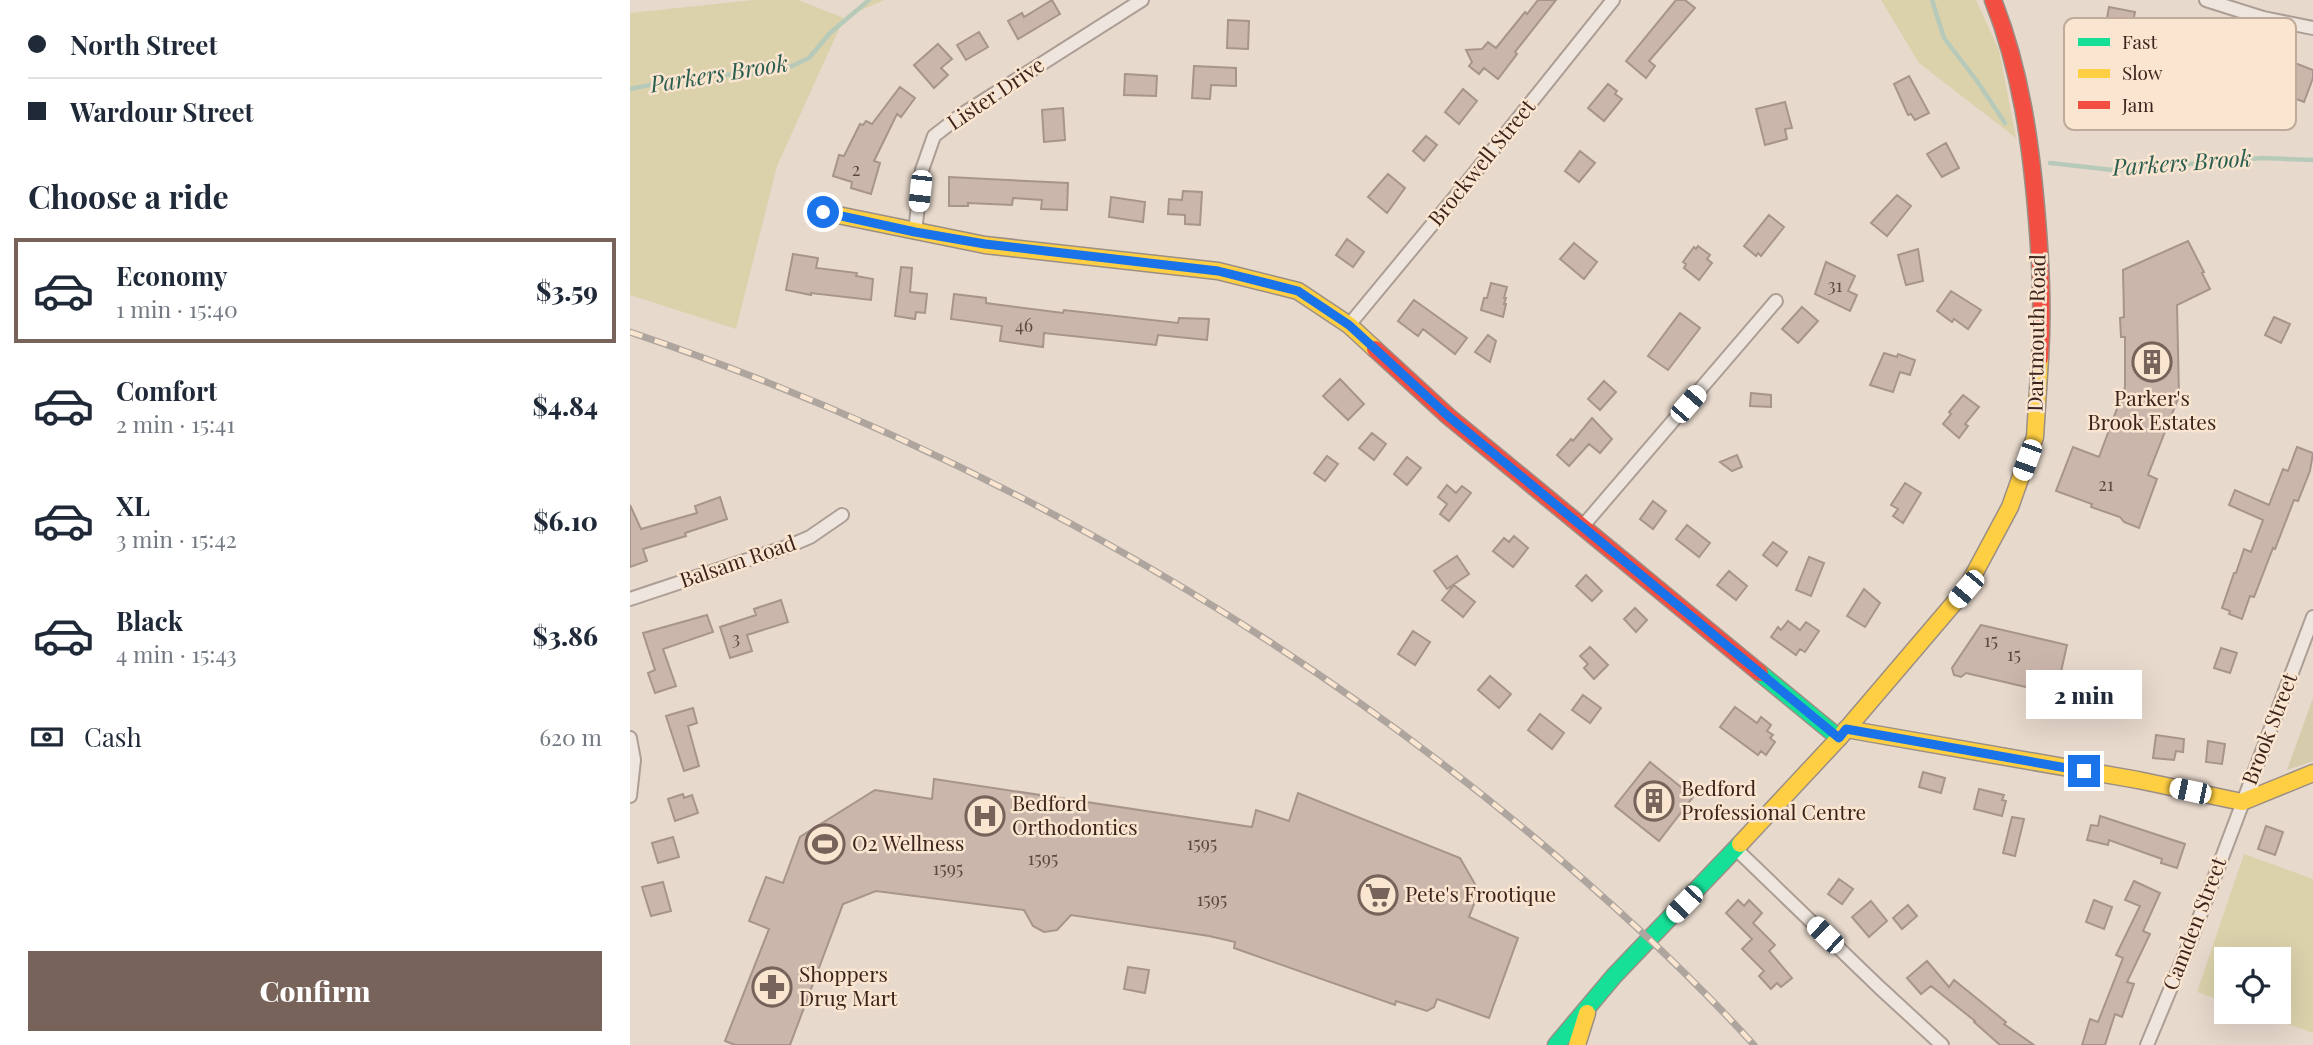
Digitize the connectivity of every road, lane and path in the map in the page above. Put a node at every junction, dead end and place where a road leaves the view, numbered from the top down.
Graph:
1 (1142, 0) edge
2 (1613, 0) edge
3 (1993, 0) edge
4 (2206, 0) edge
5 (2263, 18) edge
6 (823, 212) dead end
7 (915, 232) junction
8 (1776, 301) dead end
9 (1349, 325) junction
10 (842, 515) dead end
11 (1582, 527) junction
12 (630, 599) edge
13 (2313, 617) edge
14 (1843, 734) junction
15 (630, 738) edge
16 (2313, 773) edge
17 (630, 796) edge
18 (2242, 802) junction
19 (1735, 848) junction
20 (1591, 1002) junction
21 (1559, 1040) edge
22 (1548, 1045) edge
23 (1577, 1045) edge
24 (1942, 1045) edge
25 (2147, 1045) edge

1 - 7 street, Lister Drive
2 - 9 street, Brockwell Street
3 - 14 street, Dartmouth Road
4 - 5 street
6 - 7 street
7 - 9 street
8 - 11 street
9 - 11 street
10 - 12 street, Balsam Road
11 - 14 street
13 - 18 street, Brook Street
14 - 18 street
14 - 19 street, Dartmouth Road
15 - 17 street
16 - 18 street
18 - 25 street, Camden Street
19 - 20 street, Dartmouth Road
19 - 24 street
20 - 21 street, Dartmouth Road
20 - 23 street
21 - 22 street, Dartmouth Road

